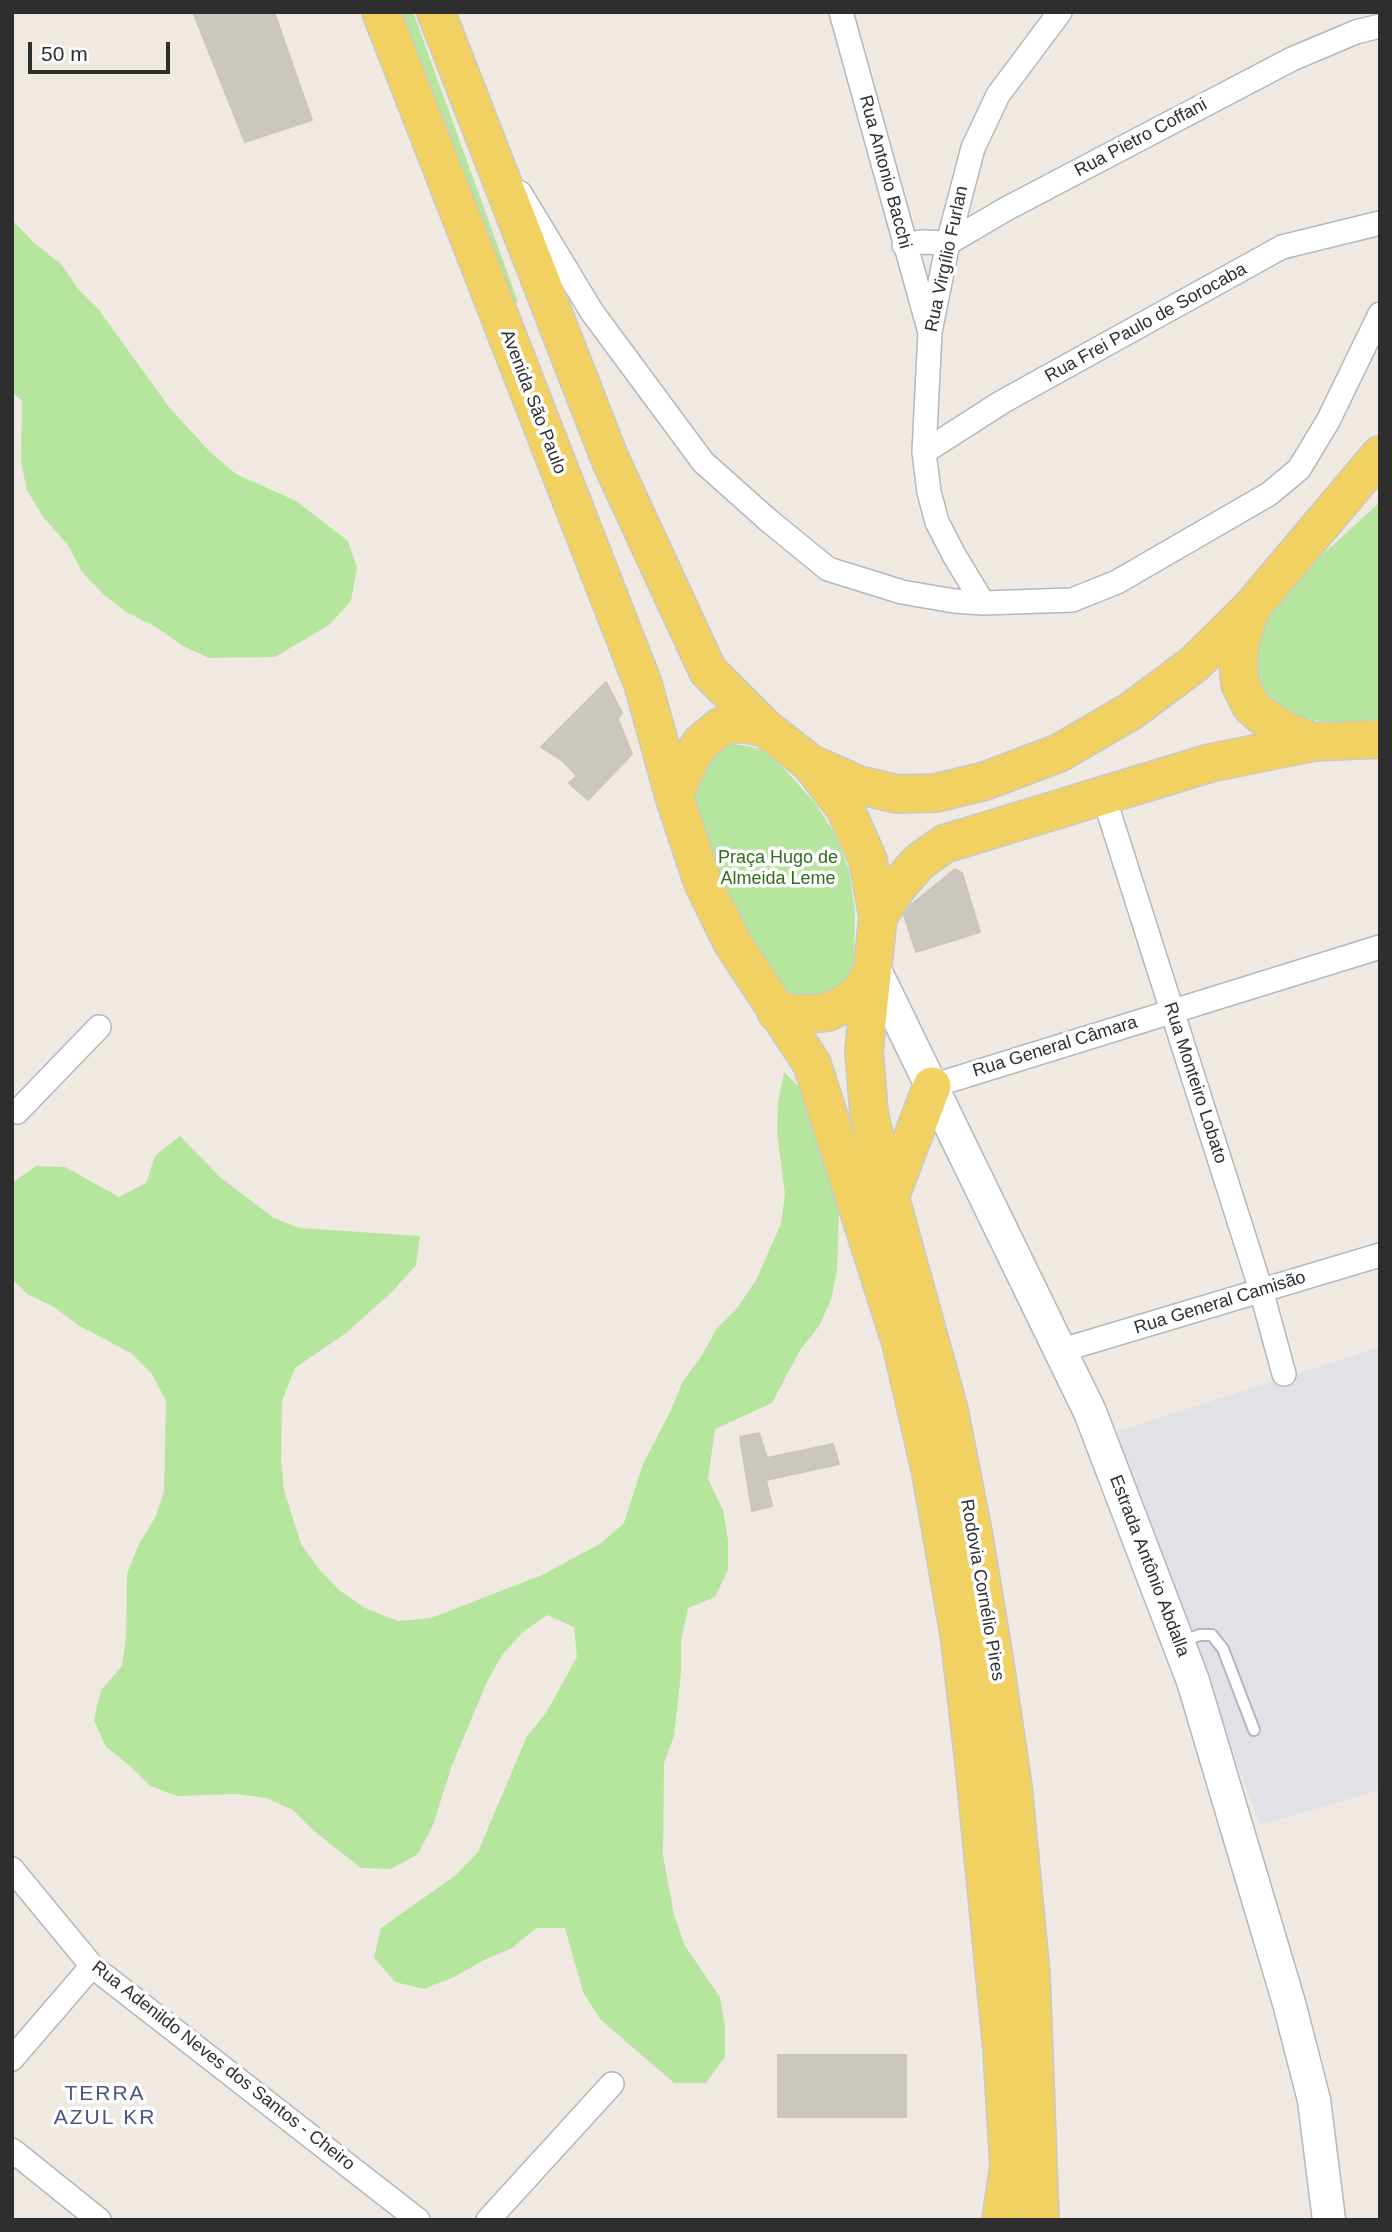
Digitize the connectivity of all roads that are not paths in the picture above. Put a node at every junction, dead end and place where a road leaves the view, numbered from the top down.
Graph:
1 (381, 12) edge
2 (436, 12) edge
3 (841, 12) edge
4 (1060, 12) edge
5 (1380, 26) edge
6 (479, 124) junction
7 (1380, 223) edge
8 (948, 243) junction
9 (904, 245) junction
10 (1380, 314) edge
11 (930, 332) junction
12 (924, 452) junction
13 (1380, 455) edge
14 (1365, 484) edge
15 (983, 603) junction
16 (1251, 608) junction
17 (765, 728) junction
18 (1380, 739) edge
19 (1314, 742) junction
20 (810, 763) junction
21 (1103, 794) junction
22 (674, 796) junction
23 (878, 917) junction
24 (1380, 947) edge
25 (872, 969) junction
26 (1172, 1010) junction
27 (776, 1012) junction
28 (99, 1027) dead end
29 (932, 1086) junction
30 (15, 1112) edge
31 (890, 1197) junction
32 (1380, 1255) edge
33 (1261, 1290) junction
34 (1059, 1351) junction
35 (1284, 1374) dead end
36 (1178, 1642) junction
37 (1254, 1730) dead end
38 (12, 1868) edge
39 (92, 1966) junction
40 (12, 2059) edge
41 (612, 2084) dead end
42 (12, 2150) edge
43 (1330, 2213) edge
44 (99, 2220) edge
45 (418, 2220) edge
46 (488, 2220) edge
47 (1001, 2220) edge
48 (1040, 2220) edge

1 - 22 main road, Avenida São Paulo
2 - 6 main road
3 - 9 street, Rua Antonio Bacchi
4 - 8 street, Rua Virgílio Furlan
5 - 8 street, Rua Pietro Coffani
6 - 15 street
6 - 17 main road
7 - 12 street, Rua Frei Paulo de Sorocaba
8 - 9 street, Rua Pietro Coffani
8 - 11 street, Rua Virgílio Furlan
9 - 11 street, Rua Antonio Bacchi
10 - 15 street
11 - 12 street, Rua Virgílio Furlan
12 - 15 street, Rua Virgílio Furlan
13 - 14 main road
14 - 16 main road
16 - 19 main road
16 - 20 main road
17 - 20 main road
17 - 22 main road
18 - 19 main road
19 - 21 main road
20 - 23 main road
21 - 23 main road
21 - 26 street, Rua Monteiro Lobato
22 - 27 main road, Avenida São Paulo
23 - 25 main road, Rodovia Cornélio Pires
24 - 26 street, Rua General Câmara
25 - 27 main road
25 - 29 street, Estrada Antônio Abdalla
25 - 31 main road, Rodovia Cornélio Pires
26 - 29 street, Rua General Câmara
26 - 33 street, Rua Monteiro Lobato
27 - 47 main road, Rodovia Cornélio Pires
28 - 30 street
29 - 31 main road
29 - 34 street, Estrada Antônio Abdalla
31 - 48 main road, Rodovia Cornélio Pires
32 - 33 street, Rua General Camisão
33 - 34 street, Rua General Camisão
33 - 35 street, Rua Monteiro Lobato
34 - 36 street, Estrada Antônio Abdalla
36 - 37 lane
36 - 43 street, Estrada Antônio Abdalla
38 - 39 street, Rua Adenildo Neves dos Santos - Cheiro
39 - 40 street
39 - 45 street, Rua Adenildo Neves dos Santos - Cheiro
41 - 46 street
42 - 44 street

